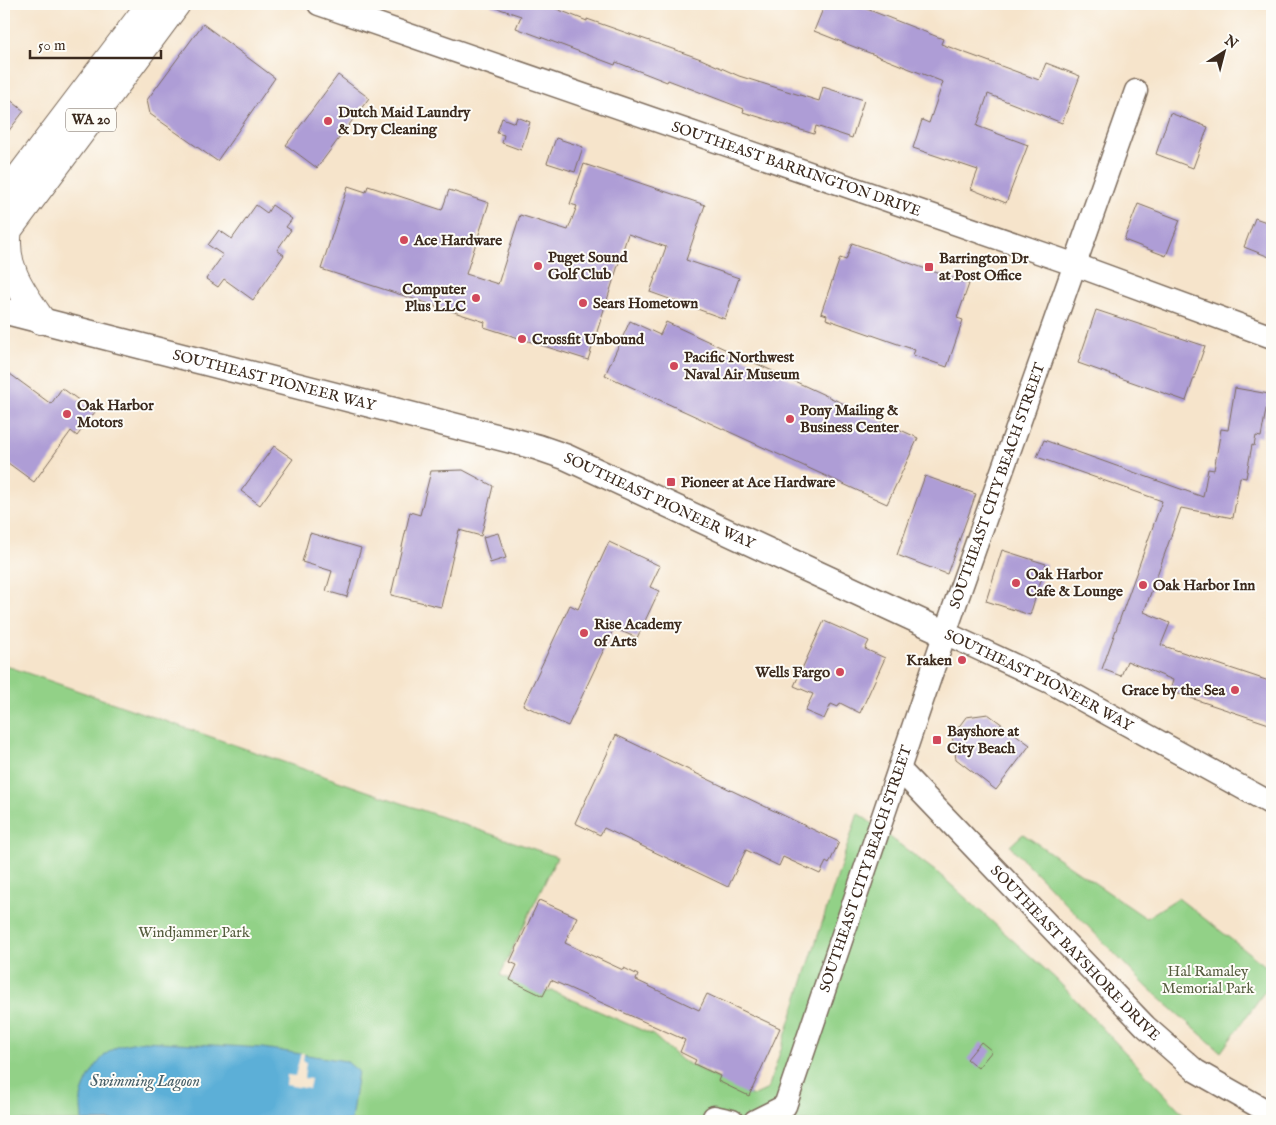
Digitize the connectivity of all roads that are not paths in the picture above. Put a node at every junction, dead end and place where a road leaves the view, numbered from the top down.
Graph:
1 (151, 4) edge
2 (176, 4) edge
3 (319, 4) edge
4 (1136, 91) dead end
5 (4, 198) edge
6 (6, 232) edge
7 (1076, 265) junction
8 (4, 311) edge
9 (41, 320) junction
10 (1272, 337) edge
11 (945, 633) junction
12 (899, 769) junction
13 (1272, 804) edge
14 (1272, 1114) edge
15 (755, 1121) edge

1 - 5 main road, WA 20
2 - 6 main road, WA 20
3 - 7 street, SOUTHEAST BARRINGTON DRIVE
4 - 7 street, SOUTHEAST CITY BEACH STREET
6 - 9 main road
7 - 10 street, SOUTHEAST BARRINGTON DRIVE
7 - 11 street, SOUTHEAST CITY BEACH STREET
8 - 9 main road, SOUTHEAST PIONEER WAY
9 - 11 main road, SOUTHEAST PIONEER WAY
11 - 12 street, SOUTHEAST CITY BEACH STREET
11 - 13 street, SOUTHEAST PIONEER WAY
12 - 14 street, SOUTHEAST BAYSHORE DRIVE
12 - 15 street, SOUTHEAST CITY BEACH STREET

